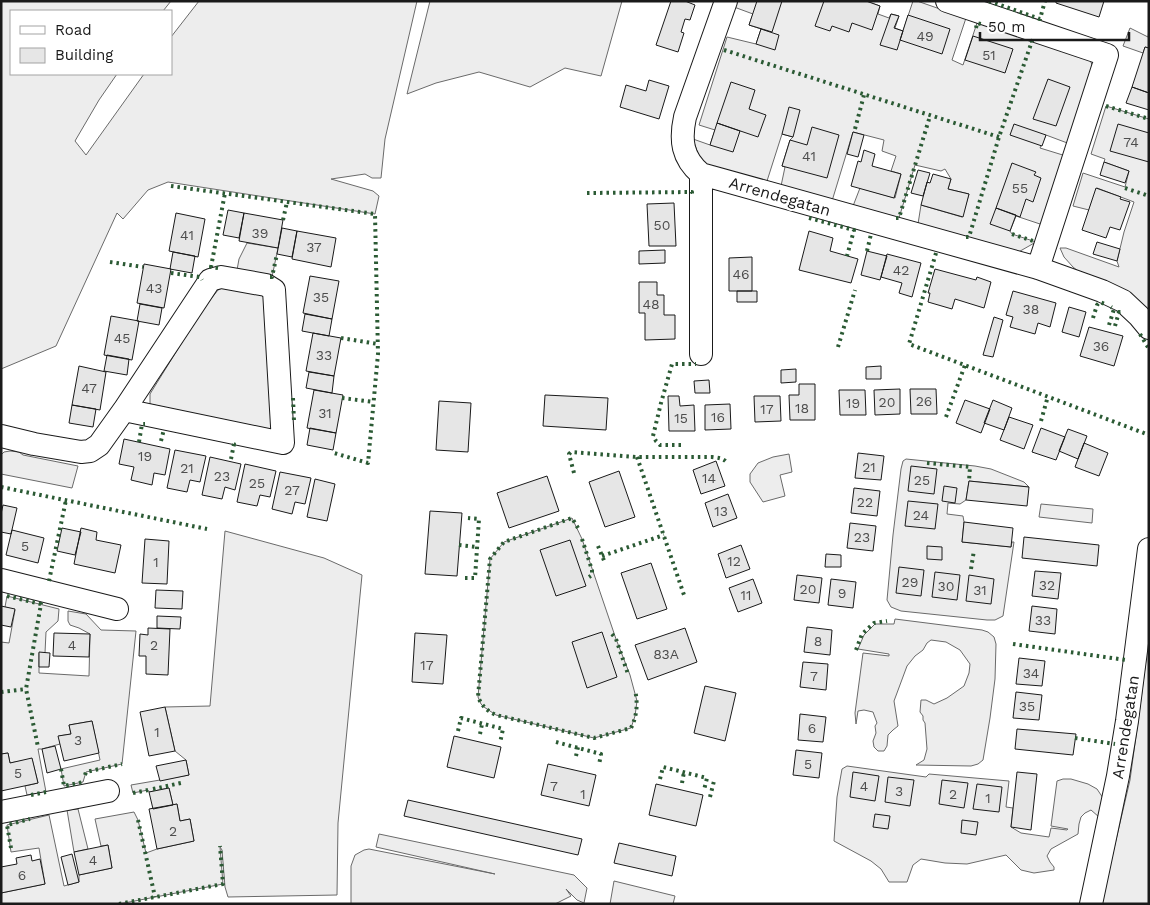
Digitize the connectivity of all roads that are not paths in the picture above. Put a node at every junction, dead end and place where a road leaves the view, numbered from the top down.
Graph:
1 (726, 1) edge
2 (947, 1) edge
3 (701, 174) junction
4 (1038, 268) junction
5 (1149, 328) edge
6 (701, 354) dead end
7 (124, 410) junction
8 (1, 436) edge
9 (1149, 549) edge
10 (1, 580) edge
11 (117, 608) dead end
12 (108, 791) dead end
13 (1, 812) edge
14 (1091, 904) edge

1 - 3 street
2 - 4 street
3 - 4 street, Arrendegatan
3 - 6 street
4 - 5 street, Arrendegatan
7 - 7 street
7 - 8 street
9 - 14 street, Arrendegatan
10 - 11 street
12 - 13 street

